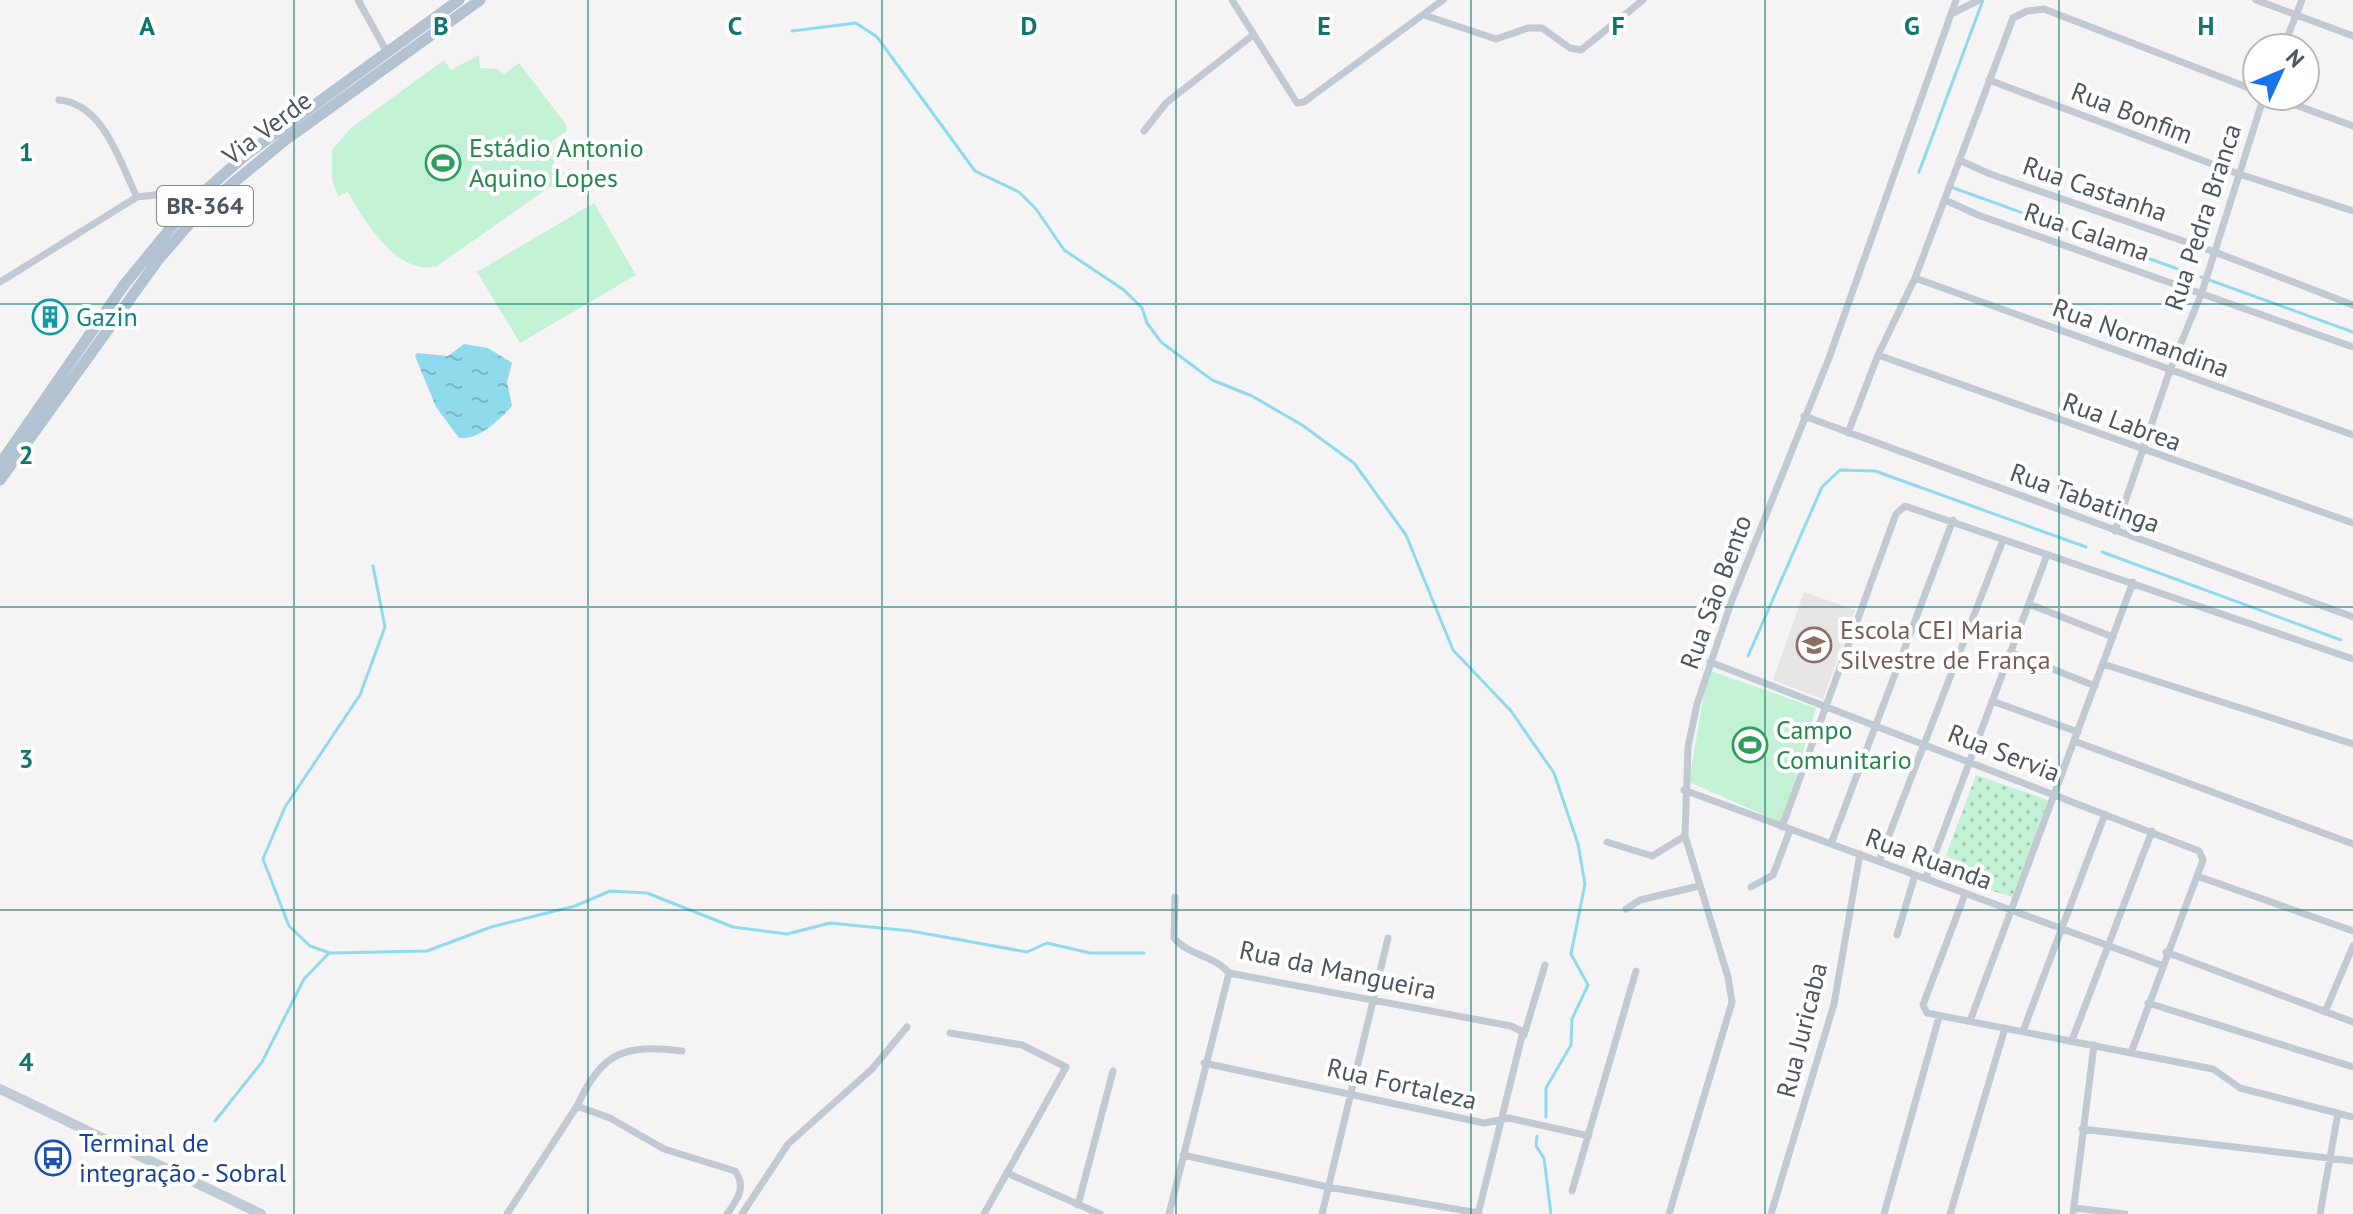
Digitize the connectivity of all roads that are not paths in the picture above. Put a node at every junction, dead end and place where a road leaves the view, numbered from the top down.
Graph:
1 (358, 0) edge
2 (459, 0) edge
3 (480, 0) edge
4 (1232, 0) edge
5 (1443, 0) edge
6 (1643, 0) edge
7 (1956, 0) edge
8 (1979, 0) edge
9 (2031, 0) edge
10 (2037, 0) edge
11 (2256, 0) edge
12 (2302, 0) edge
13 (2044, 9) junction
14 (2027, 11) junction
15 (1951, 14) junction
16 (1424, 15) junction
17 (2296, 16) junction
18 (2290, 32) edge
19 (1253, 35) junction
20 (2353, 36) edge
21 (386, 51) junction
22 (393, 63) junction
23 (1989, 80) junction
24 (2241, 85) edge
25 (59, 100) dead end
26 (2258, 112) edge
27 (2315, 112) edge
28 (2353, 126) edge
29 (1144, 131) dead end
30 (1959, 160) junction
31 (2236, 173) junction
32 (137, 197) junction
33 (1945, 200) junction
34 (192, 202) junction
35 (2353, 211) edge
36 (2212, 251) junction
37 (1915, 278) junction
38 (0, 282) edge
39 (2202, 292) junction
40 (2353, 305) edge
41 (2353, 347) edge
42 (1878, 355) junction
43 (2170, 370) junction
44 (1804, 416) junction
45 (1848, 433) junction
46 (2353, 435) edge
47 (2144, 452) junction
48 (0, 464) edge
49 (0, 480) edge
50 (1953, 520) junction
51 (2353, 523) edge
52 (2115, 531) junction
53 (2003, 540) junction
54 (2047, 555) junction
55 (2133, 582) junction
56 (2029, 604) junction
57 (2353, 617) edge
58 (2113, 637) junction
59 (2010, 652) junction
60 (2353, 659) edge
61 (1710, 662) junction
62 (2103, 664) junction
63 (2095, 686) junction
64 (1992, 701) junction
65 (1825, 706) junction
66 (1876, 725) junction
67 (2078, 732) junction
68 (2074, 741) junction
69 (1926, 744) junction
70 (2353, 744) edge
71 (1969, 761) junction
72 (1684, 790) junction
73 (2055, 794) junction
74 (2105, 814) junction
75 (1786, 828) junction
76 (2152, 831) junction
77 (1685, 836) junction
78 (1607, 842) dead end
79 (1831, 844) junction
80 (2353, 844) edge
81 (1860, 854) junction
82 (1879, 861) junction
83 (1915, 875) junction
84 (2197, 876) junction
85 (1926, 878) junction
86 (1699, 886) junction
87 (1751, 887) dead end
88 (1965, 894) junction
89 (1175, 897) dead end
90 (1626, 909) dead end
91 (2011, 910) junction
92 (2062, 929) junction
93 (2353, 931) edge
94 (1897, 935) dead end
95 (1388, 938) dead end
96 (2108, 945) junction
97 (2353, 946) edge
98 (2166, 952) junction
99 (1545, 965) dead end
100 (2161, 965) junction
101 (1636, 971) dead end
102 (1229, 973) junction
103 (1374, 998) junction
104 (2148, 1003) junction
105 (2325, 1012) junction
106 (1939, 1017) junction
107 (1970, 1021) junction
108 (2353, 1022) edge
109 (907, 1027) dead end
110 (2005, 1028) junction
111 (2023, 1031) junction
112 (950, 1033) dead end
113 (1524, 1037) junction
114 (2072, 1040) junction
115 (2094, 1045) junction
116 (682, 1051) dead end
117 (2131, 1053) junction
118 (1204, 1063) junction
119 (2353, 1067) edge
120 (1113, 1071) dead end
121 (0, 1089) edge
122 (1352, 1093) junction
123 (577, 1106) junction
124 (2338, 1113) junction
125 (2353, 1117) edge
126 (1500, 1121) junction
127 (2082, 1129) junction
128 (1589, 1136) junction
129 (1183, 1155) junction
130 (2329, 1157) junction
131 (2353, 1161) edge
132 (1007, 1173) junction
133 (1328, 1187) junction
134 (1572, 1191) dead end
135 (1078, 1205) junction
136 (2074, 1211) edge
137 (1478, 1213) edge
138 (261, 1214) edge
139 (507, 1214) edge
140 (727, 1214) edge
141 (742, 1214) edge
142 (984, 1214) edge
143 (1100, 1214) edge
144 (1169, 1214) edge
145 (1322, 1214) edge
146 (1669, 1214) edge
147 (1771, 1214) edge
148 (1884, 1214) edge
149 (1950, 1214) edge
150 (2125, 1214) edge
151 (2320, 1214) edge

1 - 21 street
2 - 21 main road, Via Verde / BR-364
3 - 22 main road, Via Verde / BR-364
4 - 19 street
5 - 16 street
6 - 16 street
7 - 15 street, Rua São Bento
8 - 15 street
9 - 14 street
10 - 13 street
11 - 17 street
12 - 17 street
13 - 14 street
13 - 24 street
14 - 23 street
15 - 44 street, Rua São Bento
16 - 19 street
17 - 18 street
17 - 20 street
19 - 29 street
21 - 22 street
21 - 34 main road, Via Verde / BR-364
22 - 49 main road, Via Verde / BR-364
23 - 30 street
23 - 31 street, Rua Bonfim
25 - 32 street
26 - 31 street, Rua Pedra Branca
27 - 28 street
30 - 33 street
30 - 36 street, Rua Castanha
31 - 35 street, Rua Bonfim
31 - 36 street, Rua Pedra Branca
32 - 34 street
32 - 38 street
33 - 37 street
33 - 39 street, Rua Calama
34 - 48 main road, Via Verde / BR-364
36 - 39 street, Rua Pedra Branca
36 - 40 street, Rua Castanha
37 - 42 street
37 - 43 street, Rua Normandina
39 - 41 street, Rua Calama
39 - 43 street, Rua Pedra Branca
42 - 45 street
42 - 47 street, Rua Labrea
43 - 46 street, Rua Normandina
43 - 47 street, Rua Pedra Branca
44 - 45 street, Rua Tabatinga
44 - 61 street, Rua São Bento
45 - 52 street, Rua Tabatinga
47 - 51 street, Rua Labrea
47 - 52 street, Rua Pedra Branca
50 - 53 street
50 - 65 street
50 - 66 street
52 - 57 street, Rua Tabatinga
53 - 54 street
53 - 69 street
54 - 55 street
54 - 56 street
55 - 58 street
55 - 60 street
56 - 58 street
56 - 59 street
58 - 62 street
59 - 63 street
59 - 64 street
61 - 65 street, Rua Servia
61 - 72 street, Rua São Bento
62 - 63 street
62 - 70 street
63 - 67 street
64 - 67 street
64 - 71 street
65 - 66 street, Rua Servia
65 - 75 street
66 - 69 street, Rua Servia
66 - 79 street
67 - 68 street
68 - 73 street
68 - 80 street
69 - 71 street, Rua Servia
69 - 82 street
71 - 73 street, Rua Servia
71 - 85 street
72 - 75 street, Rua Ruanda
72 - 77 street, Rua São Bento
73 - 74 street, Rua Servia
73 - 91 street
74 - 76 street, Rua Servia
74 - 92 street
75 - 79 street, Rua Ruanda
75 - 87 street
76 - 84 street, Rua Servia
76 - 96 street
77 - 78 street
77 - 86 street, Rua São Bento
79 - 81 street, Rua Ruanda
81 - 82 street, Rua Ruanda
81 - 147 street, Rua Juricaba
82 - 83 street, Rua Ruanda
83 - 85 street, Rua Ruanda
83 - 94 street
84 - 93 street
84 - 98 street
85 - 88 street, Rua Ruanda
86 - 90 street
86 - 146 street, Rua São Bento
88 - 91 street, Rua Ruanda
88 - 106 street
89 - 102 street, Rua da Mangueira
91 - 92 street, Rua Ruanda
91 - 107 street
92 - 96 street, Rua Ruanda
92 - 111 street
95 - 103 street
96 - 100 street, Rua Ruanda
96 - 114 street
97 - 105 street
98 - 100 street
98 - 105 street
99 - 113 street
100 - 104 street
101 - 128 street
102 - 103 street, Rua da Mangueira
102 - 118 street
103 - 113 street, Rua da Mangueira
103 - 122 street
104 - 117 street
104 - 119 street
105 - 108 street
106 - 107 street
106 - 148 street
107 - 110 street
109 - 141 street
110 - 111 street
110 - 149 street
111 - 114 street
112 - 132 street
113 - 126 street
114 - 115 street
115 - 117 street
115 - 127 street
116 - 123 street
117 - 124 street
118 - 122 street, Rua Fortaleza
118 - 129 street
120 - 135 street
121 - 138 street
122 - 126 street, Rua Fortaleza
122 - 133 street
123 - 139 street
123 - 140 street
124 - 125 street
124 - 130 street
126 - 128 street, Rua Fortaleza
126 - 137 street
127 - 130 street
127 - 136 street
128 - 134 street
129 - 133 street
129 - 144 street
130 - 131 street
130 - 151 street
132 - 135 street
132 - 142 street
133 - 137 street
133 - 145 street
135 - 143 street
136 - 150 street

